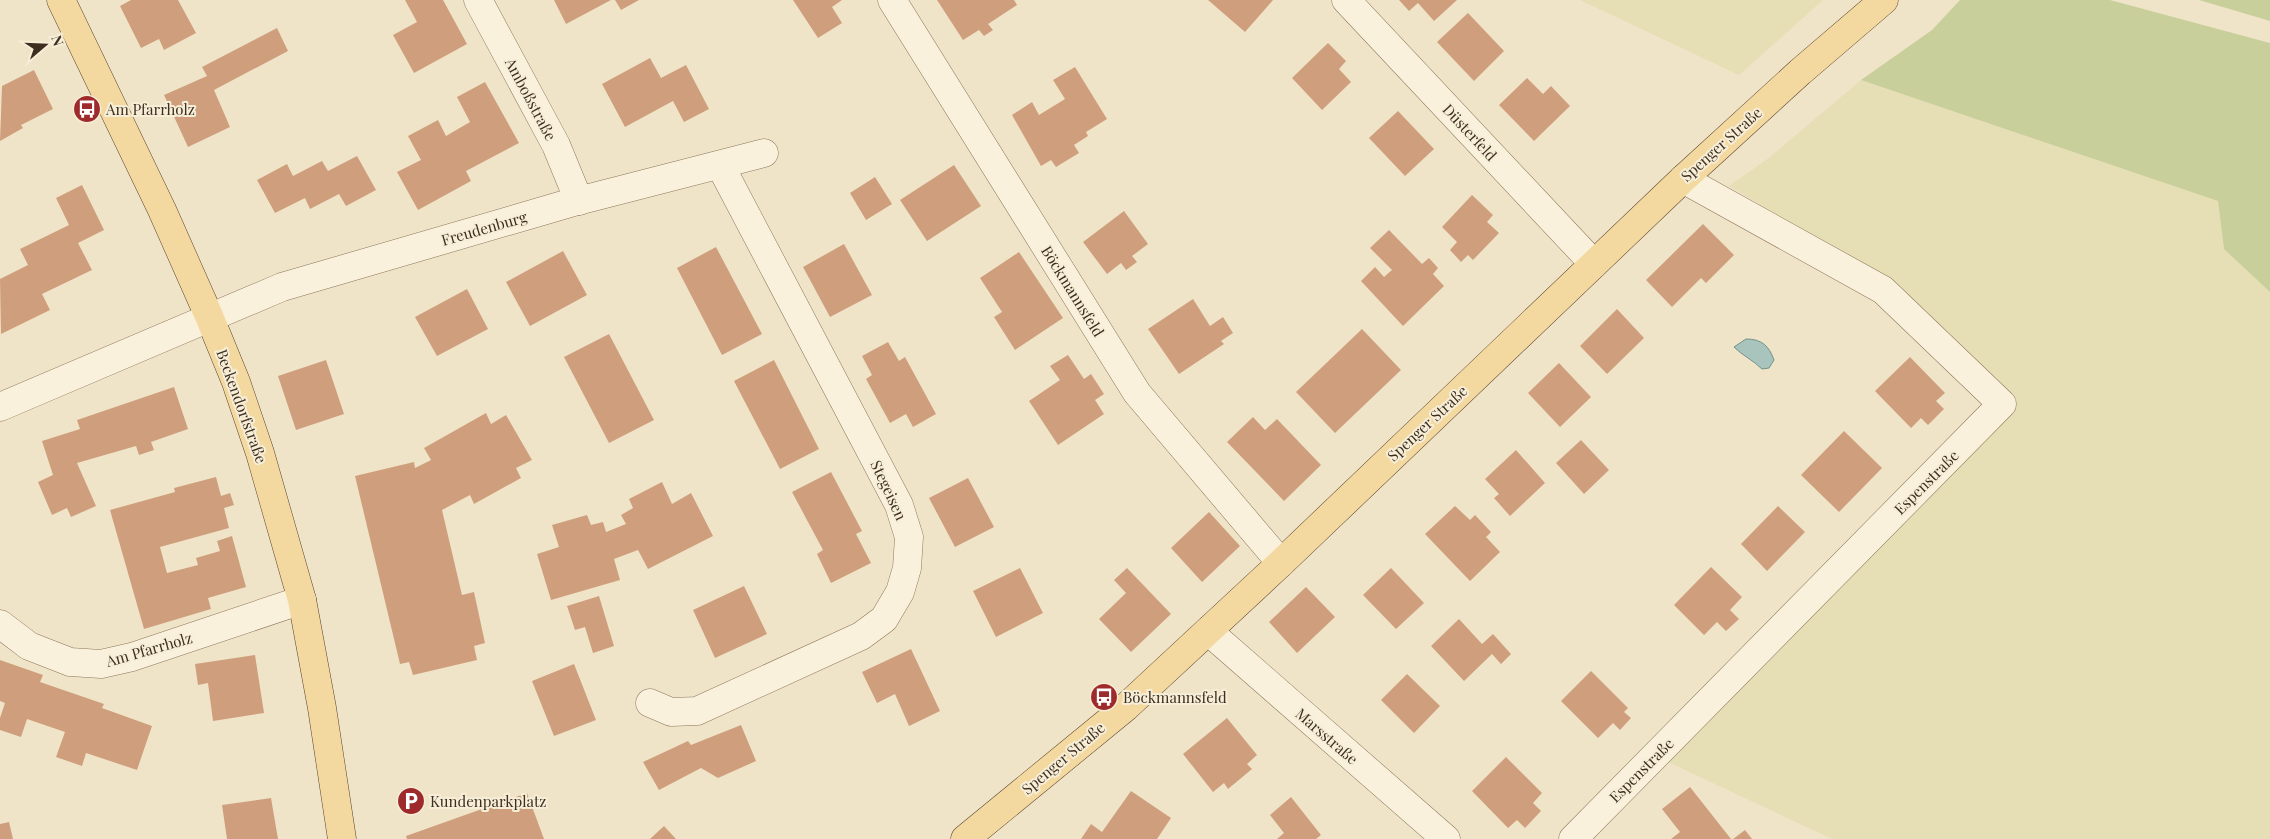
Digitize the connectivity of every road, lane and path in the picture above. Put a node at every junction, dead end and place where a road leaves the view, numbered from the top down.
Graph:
1 (61, 0) edge
2 (478, 0) edge
3 (892, 0) edge
4 (1346, 0) edge
5 (1884, 0) edge
6 (764, 153) dead end
7 (720, 164) junction
8 (1683, 179) junction
9 (579, 201) junction
10 (1594, 264) junction
11 (209, 316) junction
12 (0, 407) edge
13 (1281, 563) junction
14 (302, 600) junction
15 (0, 624) edge
16 (1208, 631) junction
17 (650, 703) dead end
18 (1428, 833) edge
19 (342, 839) edge
20 (965, 839) edge
21 (1573, 839) edge

1 - 11 main road, Beckendorfstraße
2 - 9 street, Amboßstraße
3 - 13 street, Böckmannsfeld
4 - 10 street, Düsterfeld
5 - 8 main road, Spenger Straße
6 - 7 street, Freudenburg
7 - 9 street, Freudenburg
7 - 17 street, Stegeisen
8 - 10 main road, Spenger Straße
8 - 21 street, Espenstraße
9 - 11 street, Freudenburg
10 - 13 main road, Spenger Straße
11 - 12 street
11 - 14 main road, Beckendorfstraße
13 - 16 main road, Spenger Straße
14 - 15 street, Am Pfarrholz
14 - 19 main road, Beckendorfstraße
16 - 18 street, Marsstraße
16 - 20 main road, Spenger Straße

